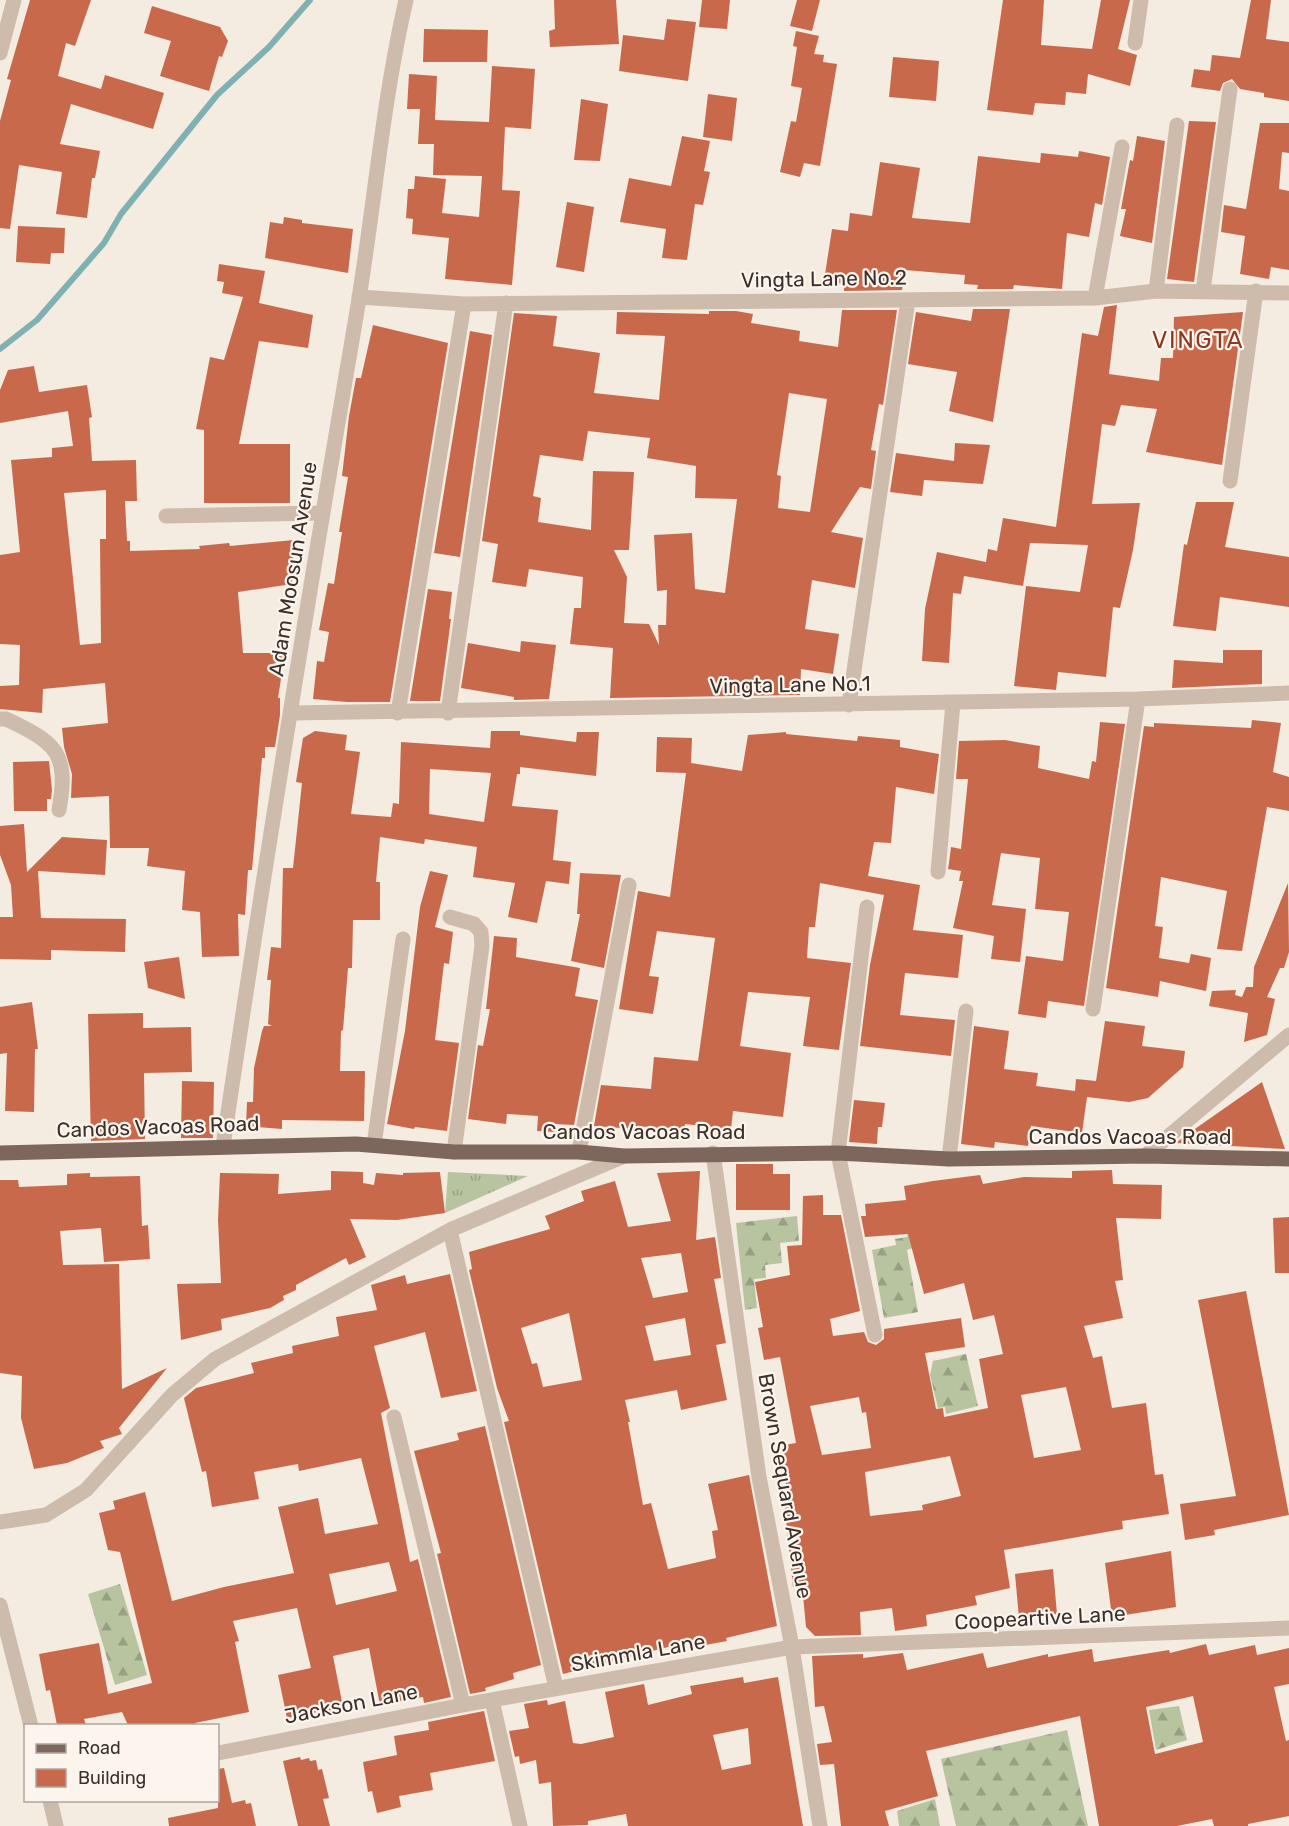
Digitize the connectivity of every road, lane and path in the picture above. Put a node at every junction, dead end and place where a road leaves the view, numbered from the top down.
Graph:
1 (14, 0) edge
2 (406, 0) edge
3 (1141, 0) edge
4 (1135, 43) dead end
5 (0, 53) edge
6 (1230, 89) dead end
7 (1177, 125) dead end
8 (1122, 147) dead end
9 (1156, 291) junction
10 (1203, 291) junction
11 (1256, 291) junction
12 (1289, 293) edge
13 (359, 297) junction
14 (1095, 298) junction
15 (908, 300) junction
16 (506, 303) junction
17 (464, 304) junction
18 (1230, 481) dead end
19 (322, 513) junction
20 (166, 516) dead end
21 (1289, 693) edge
22 (1138, 699) junction
23 (952, 703) junction
24 (849, 705) junction
25 (291, 713) junction
26 (398, 713) junction
27 (448, 713) junction
28 (0, 719) edge
29 (59, 810) dead end
30 (938, 872) dead end
31 (629, 885) dead end
32 (867, 907) dead end
33 (450, 917) dead end
34 (403, 939) dead end
35 (1093, 1009) dead end
36 (966, 1011) dead end
37 (1289, 1035) edge
38 (374, 1145) junction
39 (224, 1146) junction
40 (454, 1152) junction
41 (579, 1152) junction
42 (0, 1153) edge
43 (712, 1153) junction
44 (838, 1153) junction
45 (624, 1156) junction
46 (1145, 1156) junction
47 (949, 1159) junction
48 (1289, 1159) edge
49 (450, 1230) junction
50 (875, 1335) dead end
51 (394, 1417) dead end
52 (0, 1522) edge
53 (0, 1605) edge
54 (1289, 1628) edge
55 (792, 1647) junction
56 (555, 1688) junction
57 (492, 1700) junction
58 (463, 1705) junction
59 (31, 1724) edge
60 (219, 1753) edge
61 (50, 1802) edge
62 (56, 1826) edge
63 (520, 1826) edge
64 (820, 1826) edge

1 - 5 street
2 - 13 street, Adam Moosun Avenue
3 - 4 street
6 - 10 street
7 - 9 street
8 - 14 street
9 - 10 street, Vingta Lane No.2
9 - 14 street, Vingta Lane No.2
10 - 11 street, Vingta Lane No.2
11 - 12 street, Vingta Lane No.2
11 - 18 street
13 - 17 street, Vingta Lane No.2
13 - 19 street, Adam Moosun Avenue
14 - 15 street, Vingta Lane No.2
15 - 16 street, Vingta Lane No.2
15 - 24 street
16 - 17 street, Vingta Lane No.2
16 - 27 street
17 - 26 street
19 - 20 street
19 - 25 street, Adam Moosun Avenue
21 - 22 street, Vingta Lane No.1
22 - 23 street, Vingta Lane No.1
22 - 35 street
23 - 24 street, Vingta Lane No.1
23 - 30 street
24 - 27 street, Vingta Lane No.1
25 - 26 street, Vingta Lane No.1
25 - 39 street, Adam Moosun Avenue
26 - 27 street, Vingta Lane No.1
28 - 29 street
31 - 41 street
32 - 44 street
33 - 40 street
34 - 38 street
36 - 47 street
37 - 46 street
38 - 39 main road, Candos Vacoas Road
38 - 40 main road, Candos Vacoas Road
39 - 42 main road, Candos Vacoas Road
40 - 41 main road, Candos Vacoas Road
41 - 45 main road, Candos Vacoas Road
43 - 44 main road, Candos Vacoas Road
43 - 45 main road, Candos Vacoas Road
43 - 55 street, Brown Sequard Avenue
44 - 47 main road, Candos Vacoas Road
44 - 50 street
45 - 49 street
46 - 47 main road, Candos Vacoas Road
46 - 48 main road, Candos Vacoas Road
49 - 52 street
49 - 56 street
51 - 58 street
53 - 59 street
54 - 55 street, Coopeartive Lane
55 - 56 street, Skimmla Lane
55 - 64 street, Brown Sequard Avenue
56 - 57 street, Skimmla Lane
57 - 58 street, Jackson Lane
57 - 63 street
58 - 60 street, Jackson Lane
61 - 62 street

